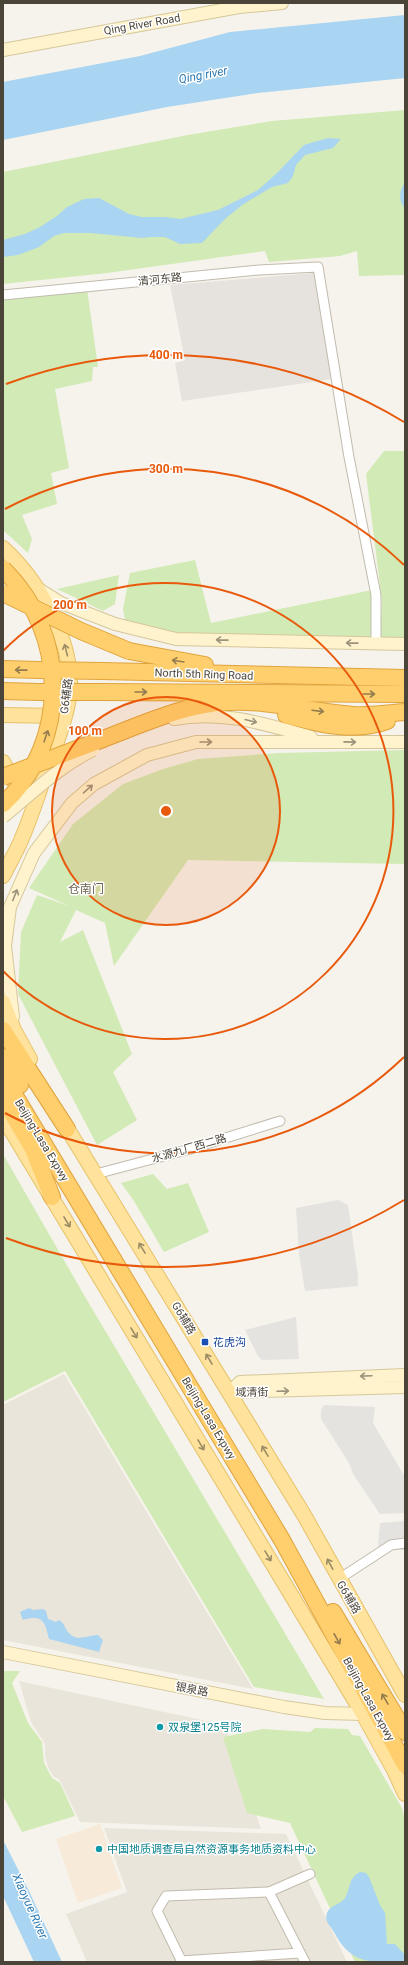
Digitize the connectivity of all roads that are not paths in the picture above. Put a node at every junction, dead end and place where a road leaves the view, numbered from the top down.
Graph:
1 (282, 3) edge
2 (239, 5) edge
3 (3, 50) edge
4 (3, 295) edge
5 (3, 548) edge
6 (3, 569) edge
7 (36, 587) junction
8 (3, 593) edge
9 (376, 643) junction
10 (405, 644) edge
11 (3, 669) edge
12 (286, 676) junction
13 (405, 678) edge
14 (3, 691) edge
15 (405, 694) edge
16 (405, 713) edge
17 (3, 715) edge
18 (64, 716) junction
19 (104, 741) junction
20 (328, 742) junction
21 (405, 742) edge
22 (3, 762) edge
23 (3, 777) edge
24 (3, 804) edge
25 (3, 817) edge
26 (22, 838) junction
27 (3, 876) edge
28 (3, 1002) edge
29 (9, 1030) edge
30 (3, 1057) edge
31 (3, 1076) edge
32 (3, 1098) edge
33 (3, 1117) edge
34 (280, 1121) dead end
35 (67, 1129) joint
36 (96, 1174) junction
37 (52, 1197) junction
38 (405, 1375) edge
39 (405, 1387) edge
40 (230, 1392) junction
41 (405, 1543) edge
42 (339, 1579) junction
43 (3, 1652) edge
44 (3, 1657) edge
45 (22, 1657) junction
46 (405, 1695) edge
47 (362, 1714) junction
48 (405, 1732) edge
49 (405, 1765) edge
50 (405, 1794) edge
51 (310, 1874) dead end
52 (269, 1892) junction
53 (300, 1953) junction
54 (181, 1962) edge
55 (305, 1962) edge

1 - 2 street, Qing River Road
2 - 3 street, Qing River Road
4 - 9 street, 清河东路
5 - 7 main road, G6辅路
24 -> 6 highway, bridge
9 -> 7 street
18 -> 7 main road, G6辅路
12 -> 8 highway, bridge
9 - 10 street
12 -> 11 highway, North 5th Ring Road, bridge
12 - 13 highway, North 5th Ring Road
14 -> 15 highway, North 5th Ring Road, bridge
19 -> 16 highway
17 - 18 main road
18 - 26 main road, G6辅路
19 -> 20 street
19 - 23 highway, bridge
19 - 25 street, bridge
20 -> 21 street
29 -> 20 street
22 - 26 main road
26 - 27 main road, G6辅路
28 - 29 main road
29 - 35 highway
48 -> 30 highway, Beijing-Lasa Expwy
31 -> 49 highway, Beijing-Lasa Expwy
32 - 37 highway
33 - 37 main road
34 - 36 street, 水源九厂西二路
35 - 36 main road, G6辅路
40 -> 36 main road, G6辅路
37 -> 47 main road
38 -> 40 street, 域清街
40 -> 39 street, 域清街
42 -> 40 main road, G6辅路
41 - 42 street
42 - 46 main road, G6辅路
43 - 45 street, 银泉路
44 - 45 street, 银泉路
45 - 47 street, 银泉路
47 - 50 main road
51 - 52 street
52 - 53 street
52 - 54 street
53 - 54 street
53 - 55 street

